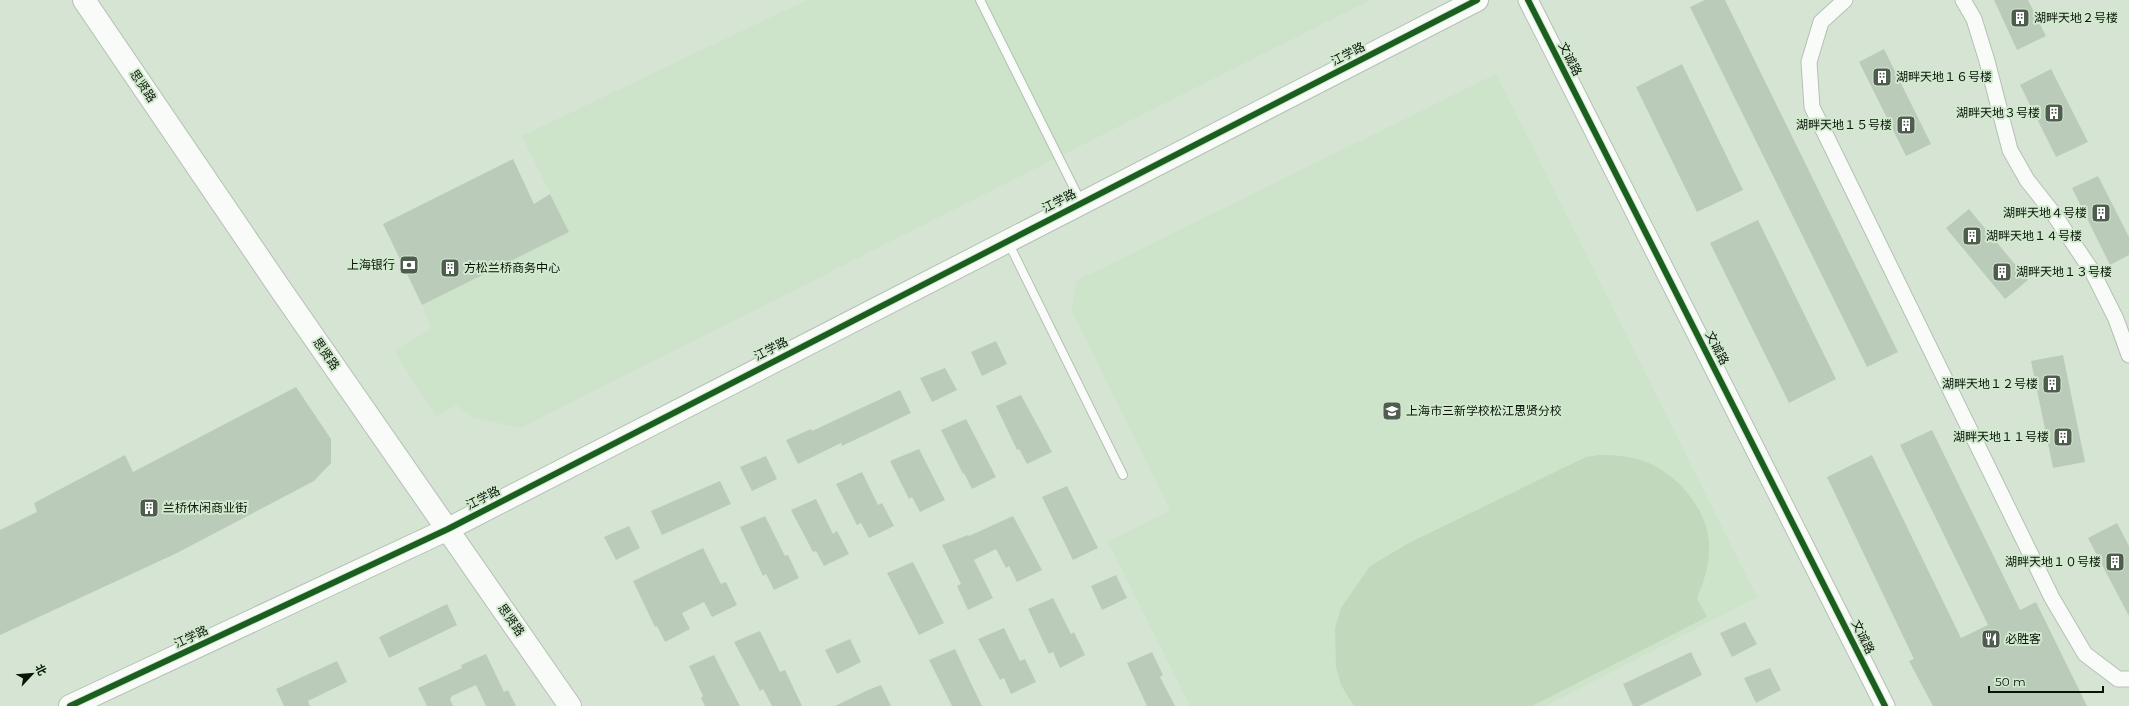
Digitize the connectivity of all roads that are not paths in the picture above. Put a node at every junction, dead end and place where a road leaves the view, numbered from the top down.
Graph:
1 (84, 0) edge
2 (980, 0) edge
3 (1477, 0) edge
4 (1528, 0) edge
5 (1844, 0) edge
6 (1963, 0) edge
7 (1081, 202) junction
8 (1007, 240) junction
9 (2129, 355) edge
10 (1123, 475) dead end
11 (448, 528) junction
12 (2129, 679) edge
13 (70, 706) edge
14 (570, 706) edge
15 (1885, 706) edge

1 - 11 main road, 思贤路
2 - 7 lane
3 - 7 main road, 江学路
4 - 15 street, 文诚路
5 - 12 street
6 - 9 street
7 - 8 main road, 江学路
8 - 10 lane
8 - 11 main road, 江学路
11 - 13 main road, 江学路
11 - 14 main road, 思贤路

